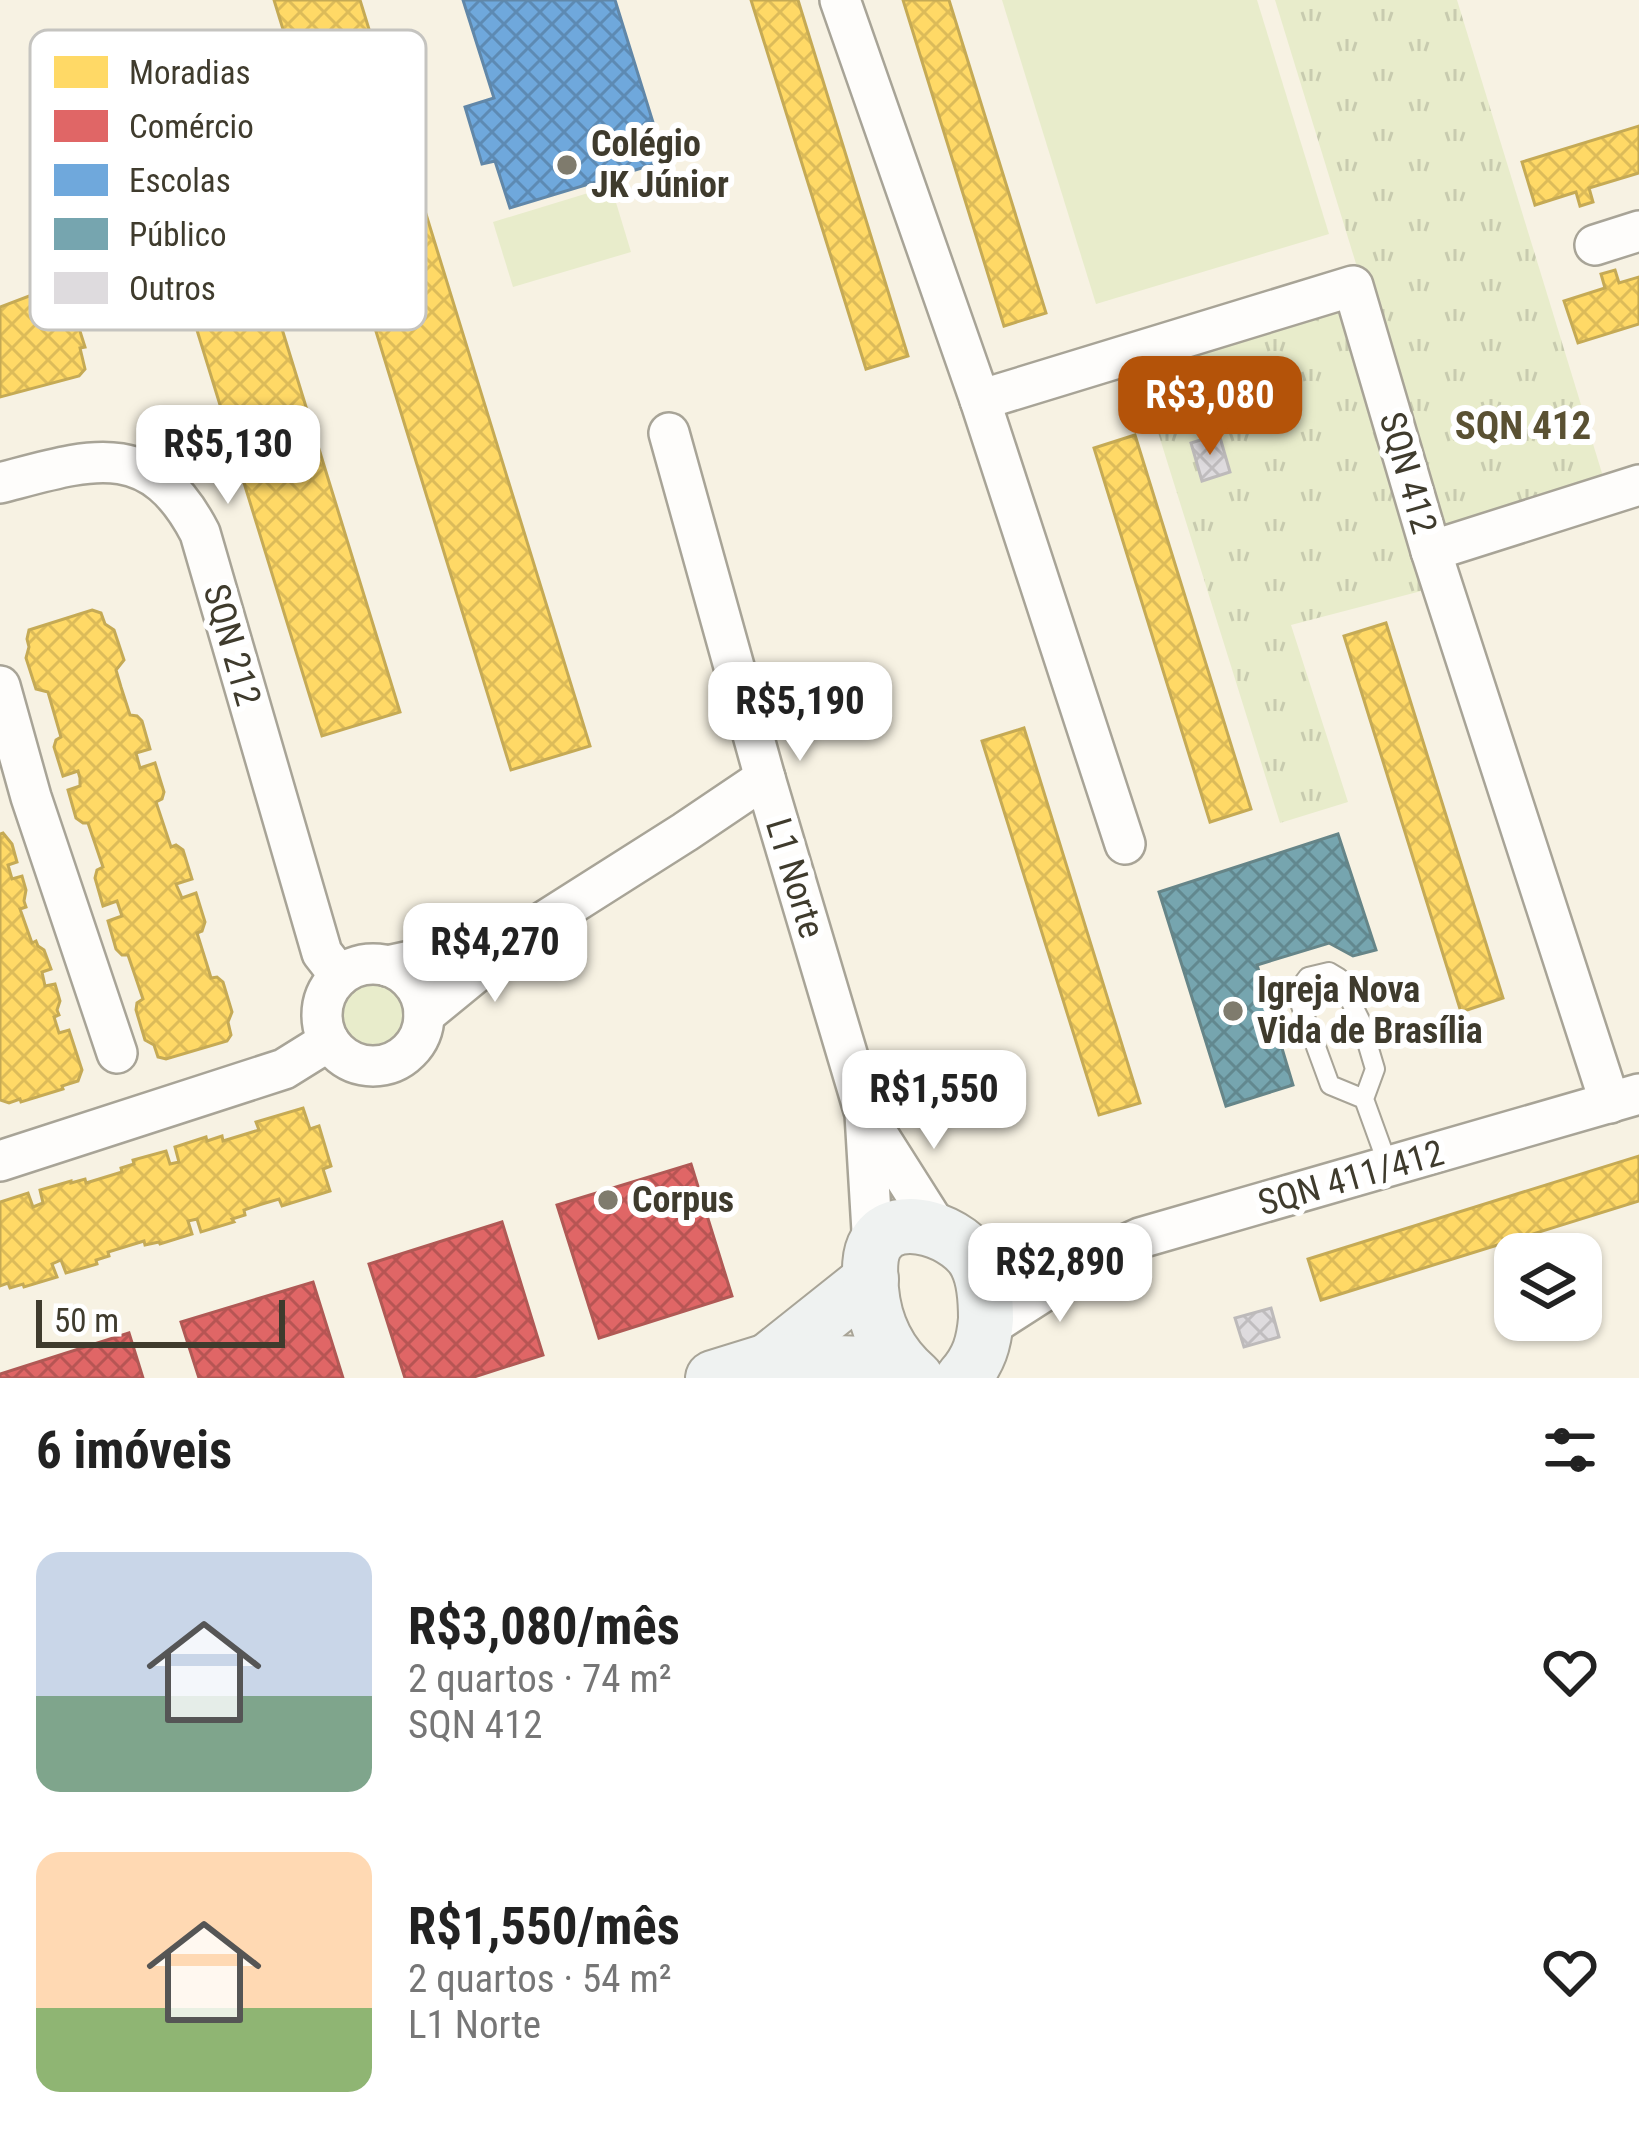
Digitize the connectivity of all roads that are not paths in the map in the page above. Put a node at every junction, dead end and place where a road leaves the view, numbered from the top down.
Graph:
1 (840, 0) edge
2 (1639, 231) edge
3 (1595, 244) dead end
4 (980, 400) junction
5 (669, 433) dead end
6 (0, 483) edge
7 (1639, 484) edge
8 (1431, 551) junction
9 (0, 686) edge
10 (765, 778) junction
11 (1125, 844) dead end
12 (518, 938) junction
13 (387, 966) junction
14 (340, 976) junction
15 (424, 1015) junction
16 (329, 1041) junction
17 (117, 1053) dead end
18 (1625, 1098) edge
19 (1364, 1099) junction
20 (865, 1114) junction
21 (0, 1161) edge
22 (1389, 1168) junction
23 (958, 1247) junction
24 (1094, 1258) junction
25 (872, 1264) junction
26 (768, 1361) junction
27 (976, 1362) edge
28 (908, 1371) edge
29 (713, 1378) edge

1 - 4 street
2 - 3 street
4 - 8 street, SQN 412
4 - 11 street
5 - 10 street, L1 Norte
6 - 14 street, SQN 212
7 - 8 street, SQN 412
8 - 18 street, SQN 412
9 - 17 street
10 - 12 street
10 - 20 street, L1 Norte
12 - 13 street
12 - 15 street
13 - 14 street
13 - 15 street
14 - 16 street
15 - 16 street
16 - 21 street
18 - 22 street, SQN 411/412
19 - 19 lane
19 - 22 lane
20 - 23 street, L1 Norte
20 - 25 street, L1 Norte
22 - 24 street, SQN 411/412
23 - 24 street, SQN 411/412
23 - 25 street
23 - 27 street
24 - 27 street, SQN 411/412
25 - 26 street
25 - 28 street
26 - 28 street
26 - 29 street

